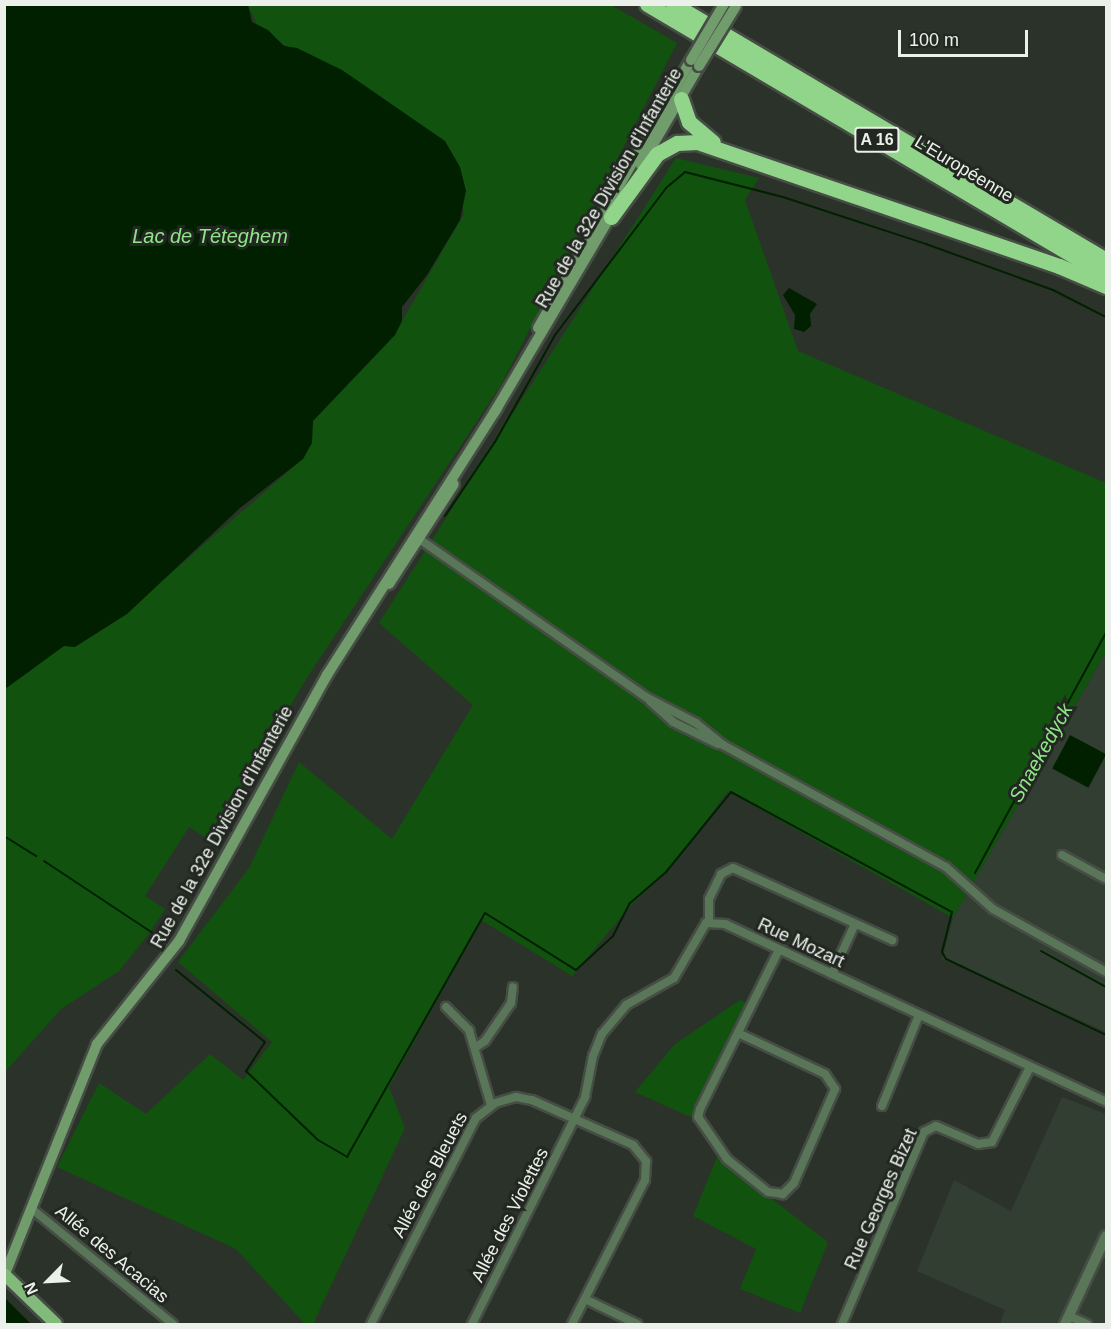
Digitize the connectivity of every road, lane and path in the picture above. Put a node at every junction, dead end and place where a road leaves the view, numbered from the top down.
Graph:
1 (647, 4) edge
2 (673, 4) edge
3 (689, 4) edge
4 (724, 4) edge
5 (736, 5) edge
6 (695, 63) junction
7 (682, 75) junction
8 (803, 81) junction
9 (681, 99) junction
10 (737, 154) junction
11 (611, 217) junction
12 (1107, 260) edge
13 (1107, 275) edge
14 (1107, 286) edge
15 (510, 387) junction
16 (417, 537) junction
17 (1062, 855) dead end
18 (1107, 879) edge
19 (709, 922) junction
20 (855, 924) junction
21 (892, 940) dead end
22 (779, 950) junction
23 (1107, 972) edge
24 (832, 974) junction
25 (513, 987) dead end
26 (446, 1007) dead end
27 (919, 1015) junction
28 (738, 1033) junction
29 (476, 1047) junction
30 (1030, 1067) junction
31 (1107, 1102) edge
32 (491, 1104) junction
33 (882, 1106) dead end
34 (575, 1119) junction
35 (32, 1209) junction
36 (1107, 1236) edge
37 (5, 1274) edge
38 (585, 1299) junction
39 (1067, 1320) edge
40 (56, 1324) edge
41 (173, 1324) edge
42 (371, 1324) edge
43 (472, 1324) edge
44 (572, 1324) edge
45 (637, 1324) edge
46 (843, 1324) edge
47 (1087, 1324) edge

1 - 13 highway, L'Européenne / A 16
2 - 8 highway, L'Européenne / A 16
3 - 8 highway
4 - 6 main road, Rue de la 32e Division d'Infanterie, bridge
5 - 6 main road, Rue de la 32e Division d'Infanterie, bridge
6 - 7 main road, Rue de la 32e Division d'Infanterie
6 - 9 main road, Rue de la 32e Division d'Infanterie
7 - 9 main road
7 - 15 main road, Rue de la 32e Division d'Infanterie
8 - 12 highway, L'Européenne / A 16
9 - 10 highway
9 - 11 main road, Rue de la 32e Division d'Infanterie
10 - 11 highway
10 - 14 highway
11 - 15 main road, Rue de la 32e Division d'Infanterie
15 - 16 main road, Rue de la 32e Division d'Infanterie
16 - 23 street
16 - 35 main road, Rue de la 32e Division d'Infanterie
17 - 18 street
19 - 20 street
19 - 22 street, Rue Mozart
19 - 34 street
20 - 21 street
20 - 24 street
22 - 24 street, Rue Mozart
22 - 28 street
24 - 27 street, Rue Mozart
25 - 29 street
26 - 29 street
27 - 30 street, Rue Mozart
27 - 33 street
28 - 28 street
29 - 32 street
30 - 31 street, Rue Mozart
30 - 46 street, Rue Georges Bizet
32 - 34 street, Allée des Bleuets
32 - 42 street, Allée des Bleuets
34 - 38 street, Allée des Bleuets
34 - 43 street, Allée des Violettes
35 - 37 main road, Rue de la 32e Division d'Infanterie
35 - 41 street, Allée des Acacias
36 - 39 street
37 - 40 main road
38 - 44 street, Allée des Bleuets
38 - 45 street
39 - 47 street

